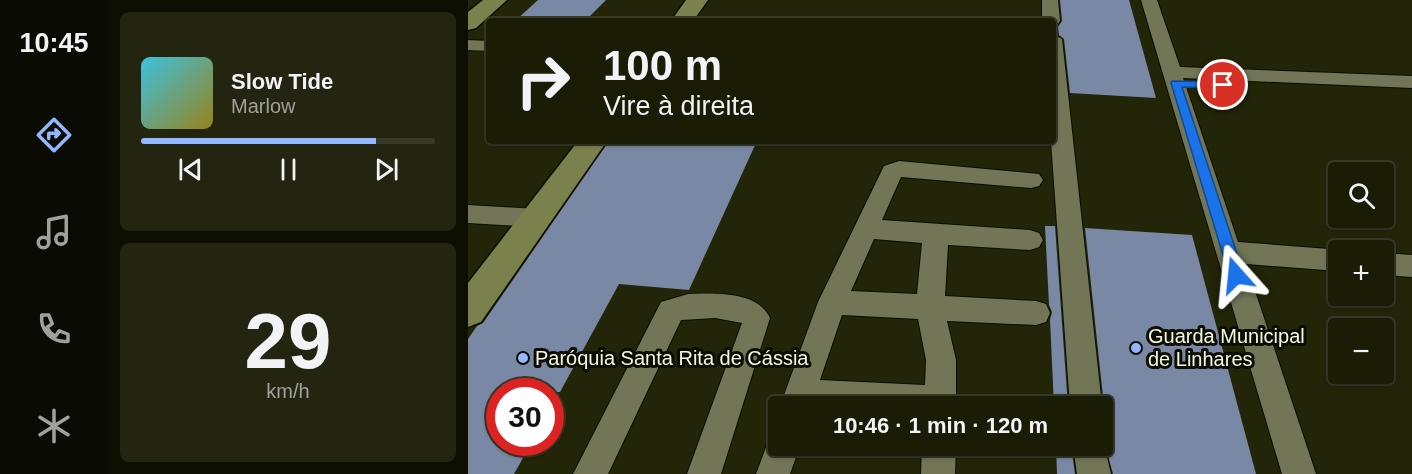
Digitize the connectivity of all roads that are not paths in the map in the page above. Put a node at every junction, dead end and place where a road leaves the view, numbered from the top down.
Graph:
1 (496, 0) edge
2 (697, 0) edge
3 (1050, 0) edge
4 (1149, 0) edge
5 (684, 18) edge
6 (1052, 18) edge
7 (468, 23) edge
8 (468, 45) edge
9 (486, 46) edge
10 (1056, 72) edge
11 (1174, 77) junction
12 (1412, 82) edge
13 (1412, 94) edge
14 (591, 144) edge
15 (1031, 180) dead end
16 (468, 214) edge
17 (537, 218) junction
18 (865, 229) junction
19 (936, 234) junction
20 (1030, 240) dead end
21 (1229, 252) junction
22 (1328, 260) edge
23 (1394, 265) edge
24 (1412, 266) edge
25 (832, 302) junction
26 (930, 308) junction
27 (468, 311) edge
28 (1036, 313) dead end
29 (800, 396) edge
30 (940, 396) edge
31 (1085, 396) edge
32 (779, 456) edge
33 (939, 456) edge
34 (1091, 456) edge
35 (590, 474) edge
36 (704, 474) edge
37 (773, 474) edge
38 (938, 474) edge
39 (1094, 474) edge
40 (1299, 474) edge

1 - 7 main road
2 - 5 main road
3 - 6 street
4 - 11 street
8 - 9 street
10 - 31 street
11 - 12 street
11 - 13 street
11 - 21 street
14 - 17 main road
15 - 18 street
16 - 17 street
17 - 27 main road
18 - 19 street
18 - 25 street
19 - 20 street
19 - 26 street
21 - 22 street
21 - 40 street
23 - 24 street
25 - 26 street
25 - 29 street
26 - 28 street
26 - 30 street
32 - 37 street
33 - 38 street
34 - 39 street
35 - 36 street

